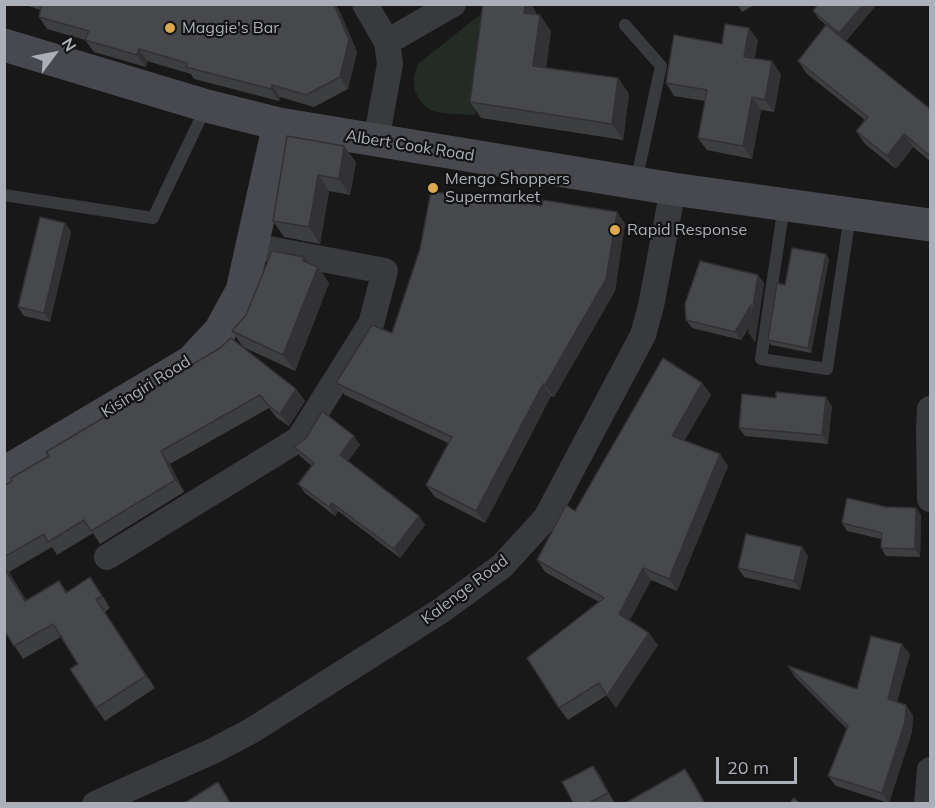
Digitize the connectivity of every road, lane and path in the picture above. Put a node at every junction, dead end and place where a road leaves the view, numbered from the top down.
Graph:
1 (366, 4) edge
2 (453, 4) edge
3 (625, 25) dead end
4 (387, 42) junction
5 (4, 45) edge
6 (207, 106) junction
7 (279, 124) junction
8 (376, 141) junction
9 (636, 183) junction
10 (673, 189) junction
11 (4, 195) edge
12 (784, 204) junction
13 (850, 214) junction
14 (930, 225) edge
15 (253, 246) junction
16 (930, 409) edge
17 (4, 473) edge
18 (930, 498) edge
19 (107, 557) dead end
20 (930, 770) edge
21 (95, 804) edge
22 (927, 804) edge

1 - 4 street
2 - 4 street
3 - 9 lane
4 - 8 street
5 - 6 main road, Albert Cook Road
6 - 7 main road, Albert Cook Road
6 - 11 lane
7 - 8 main road, Albert Cook Road
7 - 15 main road, Kisingiri Road
8 - 9 main road, Albert Cook Road
9 - 10 main road, Albert Cook Road
10 - 12 main road, Albert Cook Road
10 - 21 street, Kalenge Road
12 - 13 main road, Albert Cook Road
12 - 13 lane
13 - 14 main road, Albert Cook Road
15 - 17 main road, Kisingiri Road
15 - 19 street
16 - 18 street
20 - 22 street

